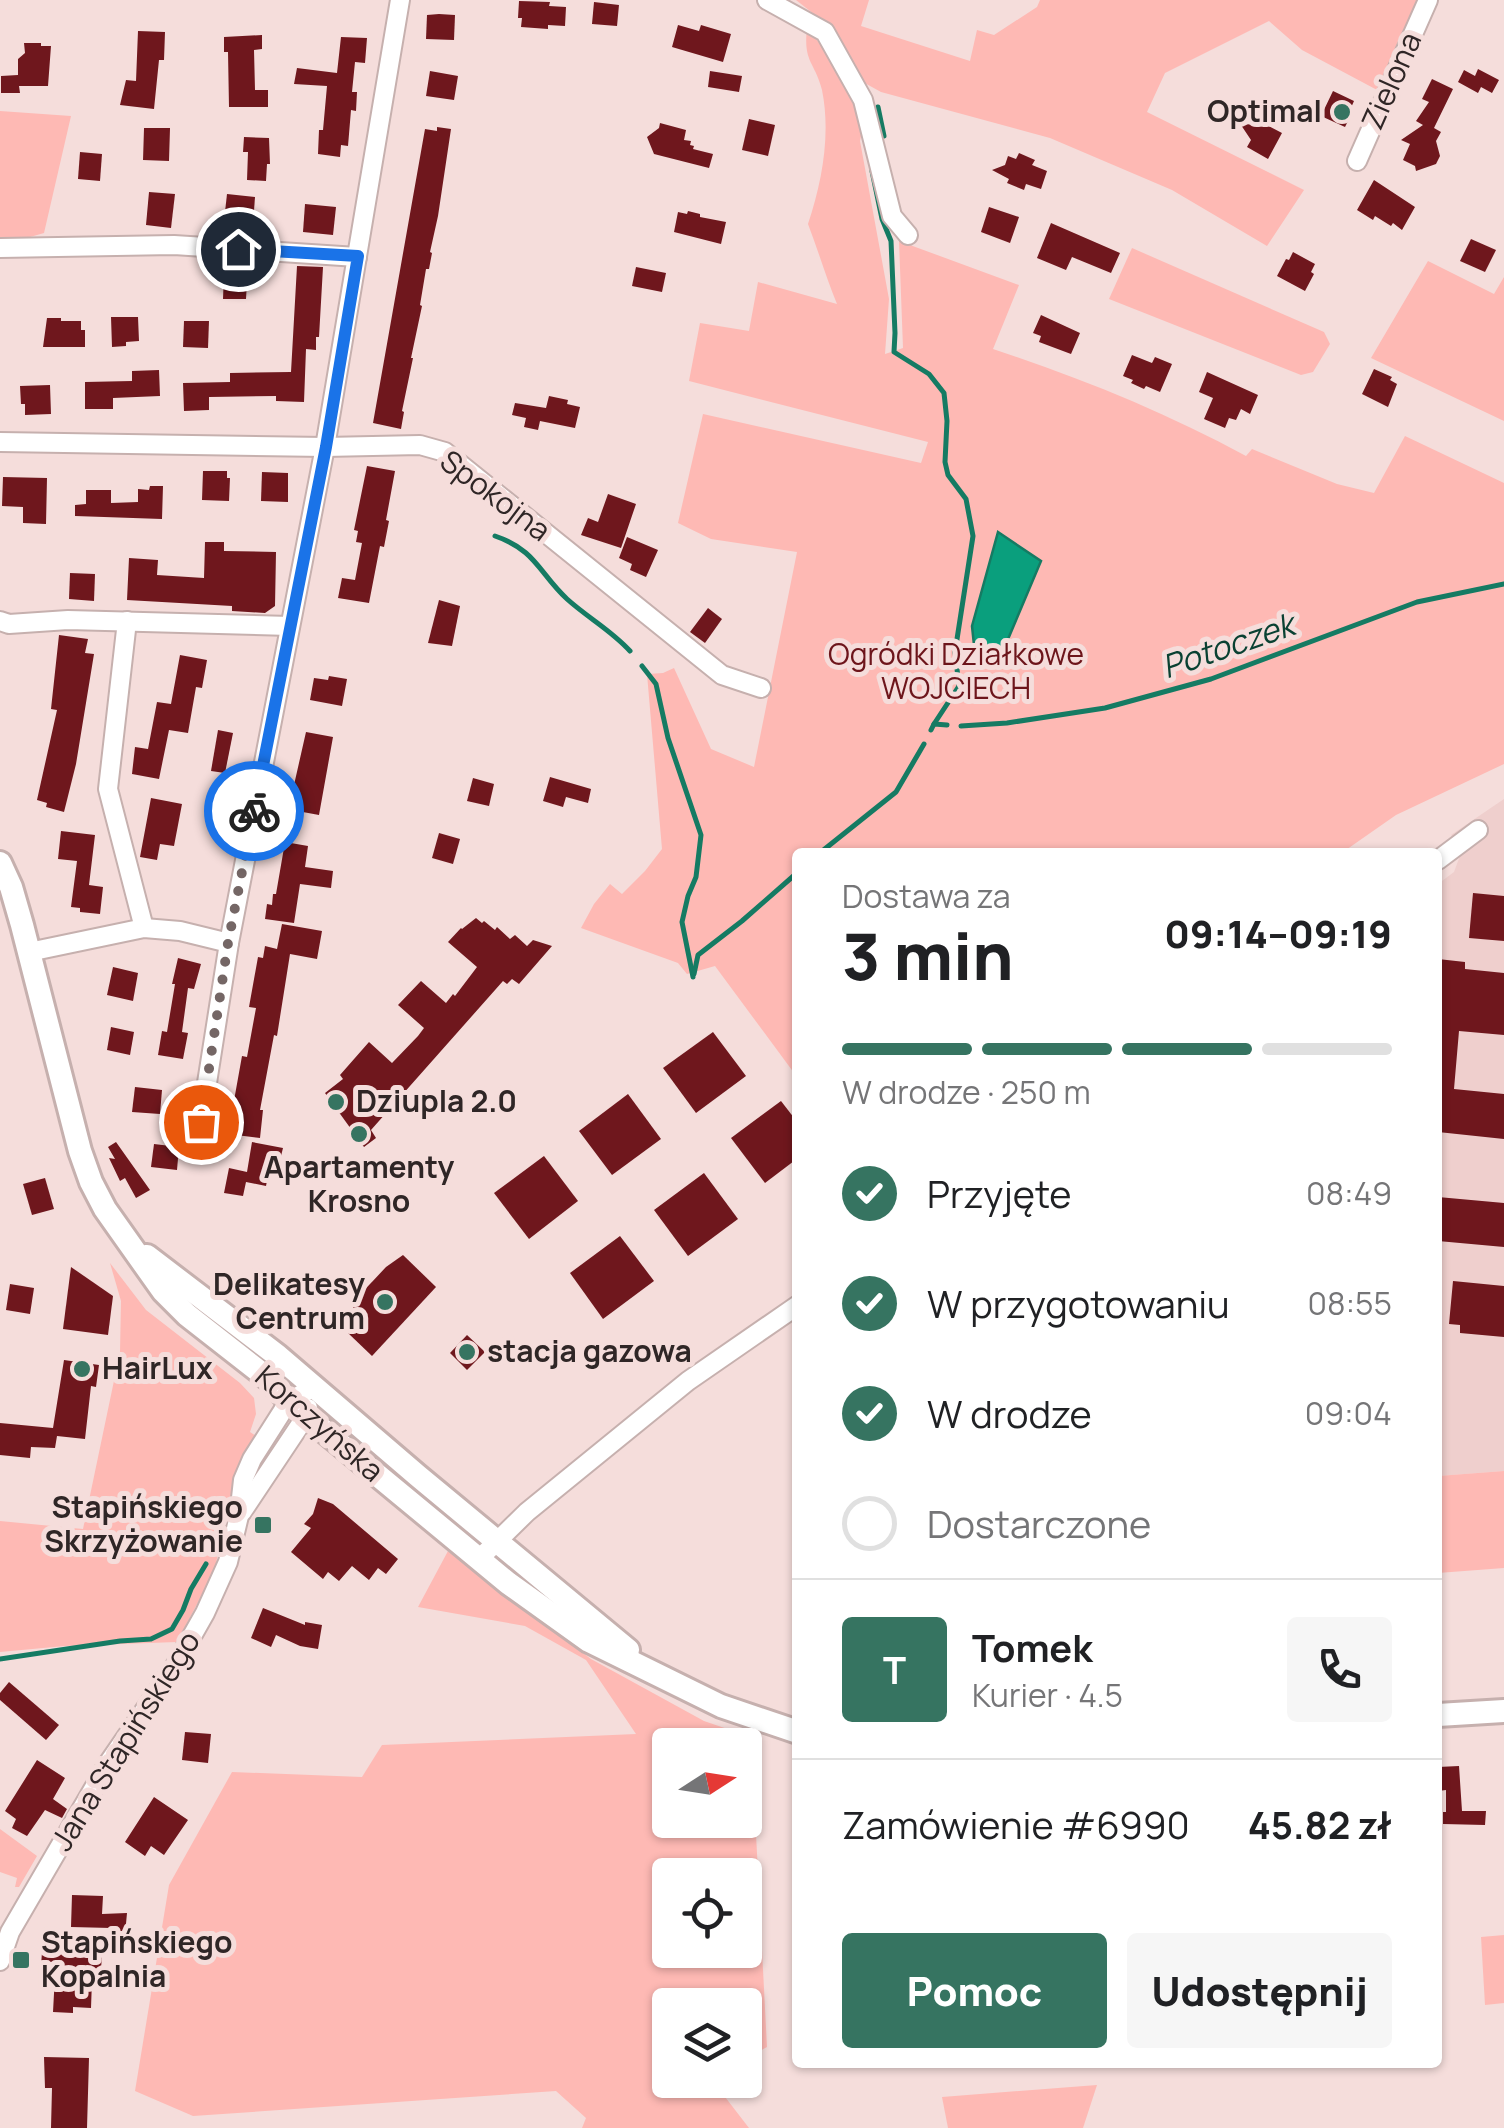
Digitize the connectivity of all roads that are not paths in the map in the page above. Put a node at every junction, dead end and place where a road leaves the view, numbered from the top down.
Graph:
1 (400, 0) edge
2 (767, 0) edge
3 (1428, 0) edge
4 (1357, 161) dead end
5 (908, 235) dead end
6 (0, 248) edge
7 (358, 256) junction
8 (0, 442) edge
9 (326, 447) junction
10 (0, 621) edge
11 (126, 622) junction
12 (290, 626) junction
13 (761, 688) dead end
14 (1478, 830) dead end
15 (1442, 857) edge
16 (0, 863) edge
17 (144, 928) junction
18 (228, 943) junction
19 (29, 952) junction
20 (201, 1122) dead end
21 (126, 1238) junction
22 (792, 1309) edge
23 (314, 1387) junction
24 (298, 1408) junction
25 (496, 1541) junction
26 (479, 1559) junction
27 (658, 1675) junction
28 (1504, 1711) edge
29 (1442, 1714) edge
30 (792, 1730) edge
31 (0, 1960) edge

1 - 7 street
2 - 5 street
3 - 4 street, Zielona
6 - 7 street
7 - 9 street
8 - 9 street, Spokojna
9 - 12 street
9 - 13 street, Spokojna
10 - 11 street
11 - 12 street
11 - 17 street
12 - 18 street
14 - 15 street
16 - 19 main road, Korczyńska
17 - 18 street
17 - 19 street
18 - 20 street
19 - 21 main road, Korczyńska
21 - 23 main road, Korczyńska
21 - 24 main road, Korczyńska
22 - 25 street
23 - 24 street, Jana Stapińskiego
23 - 25 main road, Korczyńska
24 - 26 main road, Korczyńska
24 - 31 street, Jana Stapińskiego
25 - 26 street
25 - 27 main road, Korczyńska
26 - 27 main road, Korczyńska
27 - 30 main road, Korczyńska
28 - 29 main road

